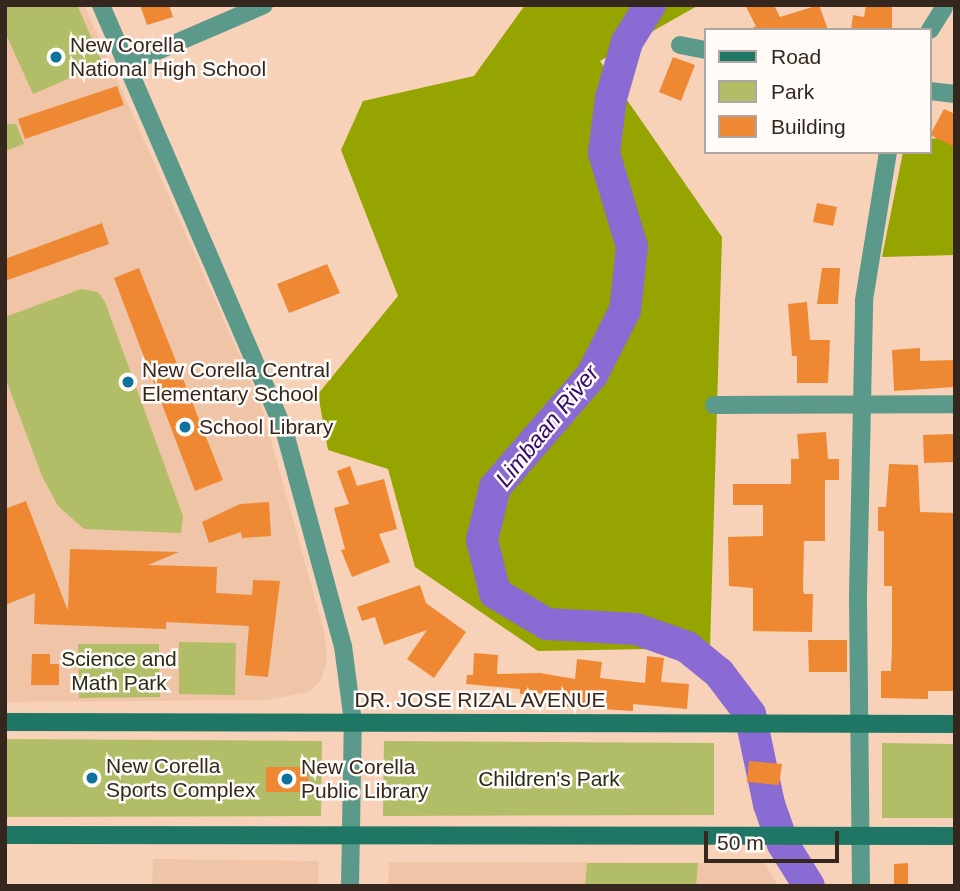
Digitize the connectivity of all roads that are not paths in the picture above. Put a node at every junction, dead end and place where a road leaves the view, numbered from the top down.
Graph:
1 (101, 5) edge
2 (264, 5) edge
3 (944, 8) dead end
4 (931, 28) edge
5 (680, 45) dead end
6 (704, 50) edge
7 (127, 64) junction
8 (932, 91) edge
9 (955, 94) edge
10 (888, 154) edge
11 (860, 404) junction
12 (955, 404) edge
13 (714, 405) dead end
14 (5, 722) edge
15 (353, 722) junction
16 (859, 723) junction
17 (955, 724) edge
18 (5, 835) edge
19 (351, 836) junction
20 (860, 836) junction
21 (955, 836) edge
22 (350, 886) edge
23 (861, 886) edge

1 - 7 street
2 - 7 street
3 - 4 street
5 - 6 street
7 - 15 street
8 - 9 street
10 - 11 street
11 - 12 street
11 - 13 street
11 - 16 street
14 - 15 main road, DR. JOSE RIZAL AVENUE
15 - 16 main road, DR. JOSE RIZAL AVENUE
15 - 19 street
16 - 17 main road, DR. JOSE RIZAL AVENUE
16 - 20 street
18 - 19 main road
19 - 20 main road
19 - 22 street
20 - 21 main road
20 - 23 street

